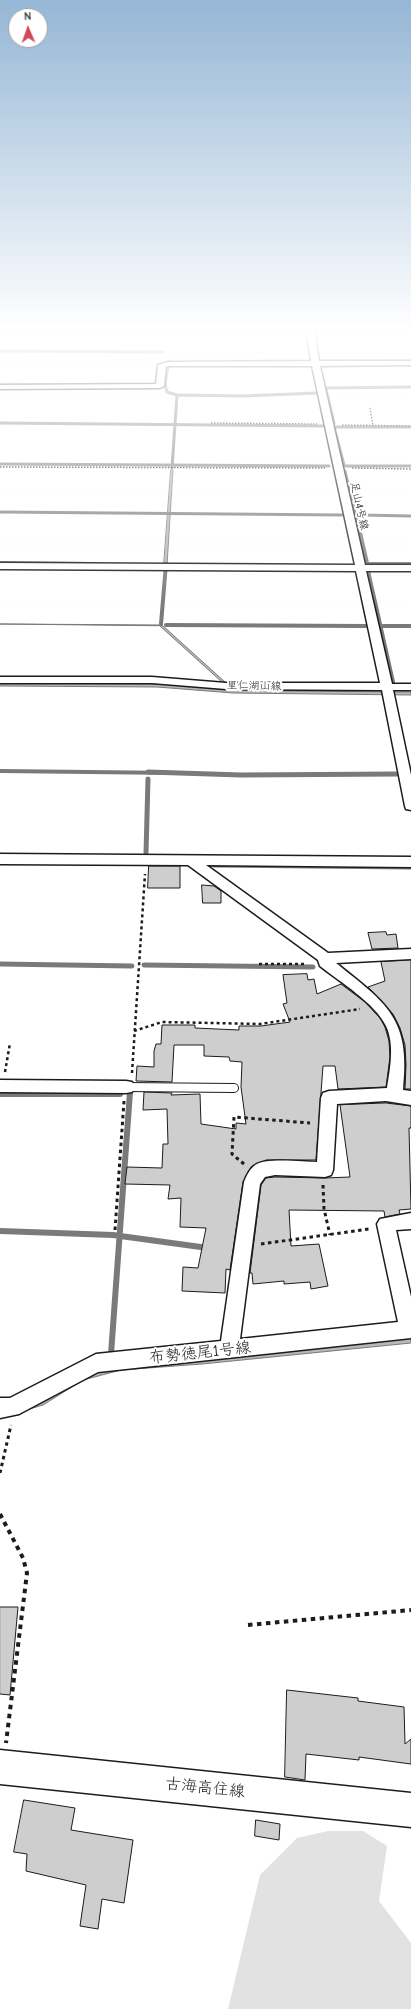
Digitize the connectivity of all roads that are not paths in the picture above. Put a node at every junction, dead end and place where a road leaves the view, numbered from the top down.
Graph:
1 (329, 423) edge
2 (0, 566) edge
3 (361, 568) junction
4 (411, 568) edge
5 (0, 680) edge
6 (388, 687) junction
7 (411, 687) edge
8 (411, 806) edge
9 (0, 859) edge
10 (190, 860) junction
11 (411, 862) edge
12 (411, 954) edge
13 (325, 960) junction
14 (2, 1086) edge
15 (126, 1087) joint
16 (234, 1088) dead end
17 (394, 1095) junction
18 (411, 1098) edge
19 (411, 1221) edge
20 (410, 1329) edge
21 (229, 1350) junction
22 (6, 1408) edge
23 (1, 1767) edge
24 (411, 1810) edge

1 - 3 street, 足山4号線
2 - 3 street
3 - 4 street
3 - 6 street, 足山4号線
5 - 6 street, 里仁湖山線
6 - 7 street, 里仁湖山線
6 - 8 street
9 - 10 street
10 - 11 street
10 - 13 street
12 - 13 street
13 - 17 street
14 - 15 street
15 - 16 lane
17 - 18 street
17 - 21 street
19 - 20 street
20 - 21 street, 布勢徳尾1号線
21 - 22 street, 布勢徳尾1号線
23 - 24 street, 古海高住線

